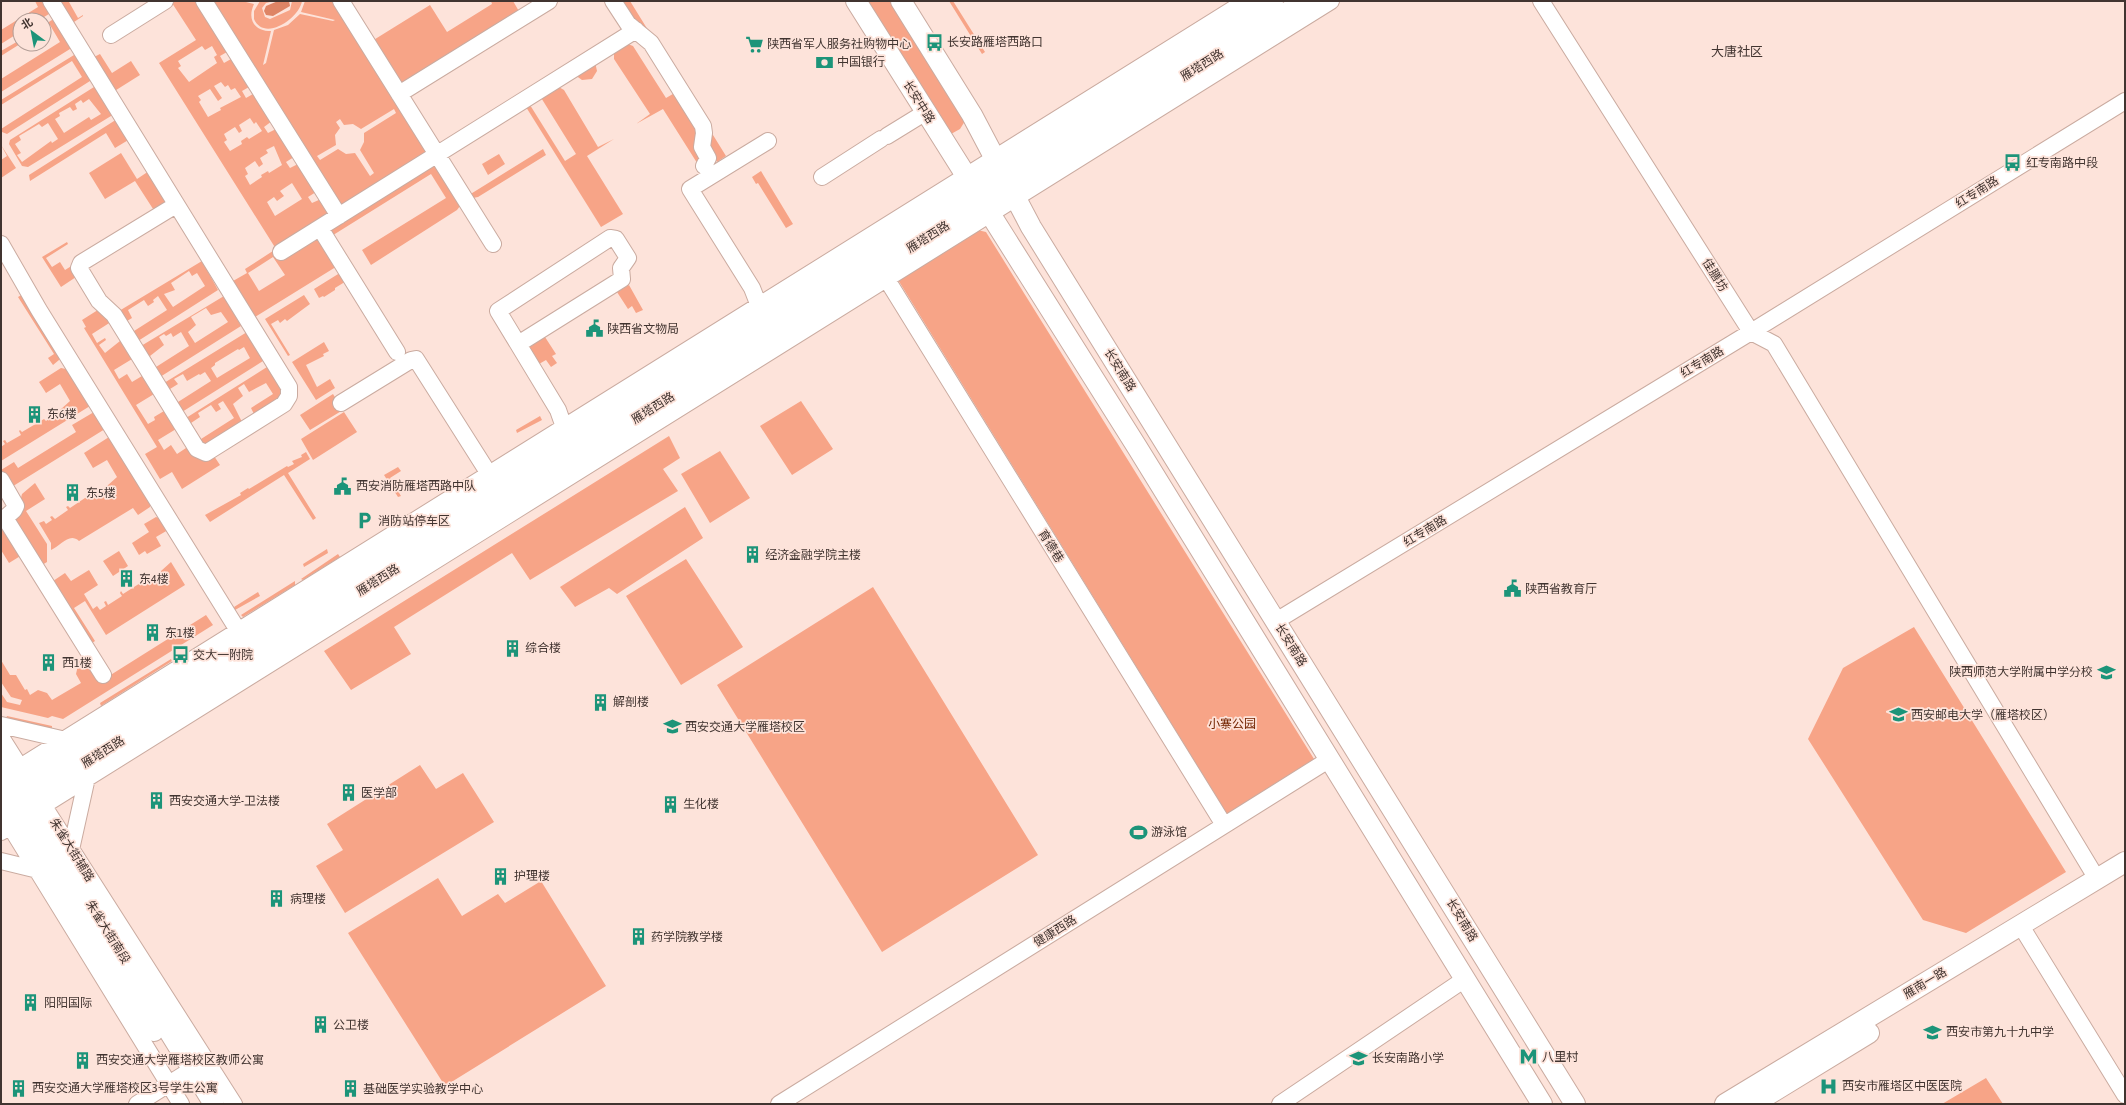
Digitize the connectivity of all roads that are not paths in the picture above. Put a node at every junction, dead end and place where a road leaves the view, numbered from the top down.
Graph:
1 (51, 1) edge
2 (165, 1) edge
3 (204, 1) edge
4 (341, 1) edge
5 (549, 1) edge
6 (613, 1) edge
7 (856, 1) edge
8 (901, 1) edge
9 (1246, 1) edge
10 (1273, 1) edge
11 (1304, 1) edge
12 (1331, 1) edge
13 (1541, 1) edge
14 (636, 30) dead end
15 (111, 35) dead end
16 (399, 94) junction
17 (2124, 104) edge
18 (926, 112) junction
19 (768, 141) dead end
20 (437, 155) junction
21 (704, 166) dead end
22 (822, 177) dead end
23 (1005, 178) junction
24 (978, 195) junction
25 (176, 205) junction
26 (339, 216) junction
27 (320, 228) junction
28 (1, 244) edge
29 (493, 244) dead end
30 (281, 252) dead end
31 (883, 273) junction
32 (759, 306) junction
33 (1751, 332) junction
34 (523, 341) dead end
35 (397, 352) dead end
36 (341, 403) dead end
37 (564, 427) junction
38 (489, 474) junction
39 (1, 480) edge
40 (1276, 621) junction
41 (243, 637) junction
42 (103, 675) dead end
43 (1, 725) edge
44 (1, 737) edge
45 (64, 740) junction
46 (88, 752) junction
47 (1330, 759) junction
48 (87, 778) junction
49 (14, 798) edge
50 (1224, 824) junction
51 (1, 862) edge
52 (2125, 862) edge
53 (57, 864) junction
54 (2125, 875) edge
55 (2097, 879) junction
56 (2024, 931) junction
57 (1465, 979) junction
58 (176, 1080) junction
59 (2125, 1095) edge
60 (137, 1104) edge
61 (181, 1104) edge
62 (201, 1104) edge
63 (214, 1104) edge
64 (234, 1104) edge
65 (779, 1104) edge
66 (1280, 1104) edge
67 (1542, 1104) edge
68 (1575, 1104) edge
69 (1725, 1104) edge
70 (1754, 1104) edge

1 - 25 street
2 - 15 street
3 - 26 street
4 - 16 street
5 - 16 street
6 - 21 street
7 - 18 main road, 长安中路
8 - 23 main road
9 - 23 street
10 - 23 main road, 雁塔西路
11 - 23 main road, 雁塔西路
12 - 23 street
13 - 33 street, 佳膳坊
14 - 20 street
16 - 20 street
17 - 33 street, 红专南路
18 - 22 street
18 - 24 main road, 长安中路
19 - 32 street
20 - 26 street
20 - 29 street
23 - 24 main road, 雁塔西路
23 - 24 street
23 - 40 main road, 长安南路
24 - 31 main road, 雁塔西路
24 - 32 street
24 - 41 main road, 雁塔西路
24 - 47 main road
25 - 25 street
26 - 27 street
27 - 30 street
27 - 35 street
28 - 41 street
31 - 46 main road, 雁塔西路
31 - 48 street
31 - 50 street, 育德巷
32 - 37 street
33 - 40 street, 红专南路
33 - 55 street
34 - 37 street
36 - 38 street
37 - 38 street
38 - 41 street
39 - 42 street
40 - 68 main road, 长安南路
41 - 45 street
41 - 46 main road, 雁塔西路
43 - 45 street
44 - 49 street, 朱雀大街辅路
45 - 46 street
45 - 49 street
46 - 48 street
46 - 49 main road, 雁塔西路
47 - 50 street, 健康西路
47 - 57 main road
48 - 49 street
48 - 53 street
49 - 53 main road, 朱雀大街南段
49 - 53 street, 朱雀大街辅路
50 - 65 street, 健康西路
51 - 53 street
52 - 55 main road, 雁南一路
53 - 58 main road, 朱雀大街南段
53 - 63 main road, 朱雀大街南段
53 - 64 street, 朱雀大街辅路
54 - 56 main road, 雁南一路
55 - 56 main road, 雁南一路
56 - 59 street
56 - 69 main road, 雁南一路
56 - 70 main road, 雁南一路
57 - 66 street
57 - 67 main road
58 - 60 street
58 - 61 street
58 - 62 main road, 朱雀大街南段

